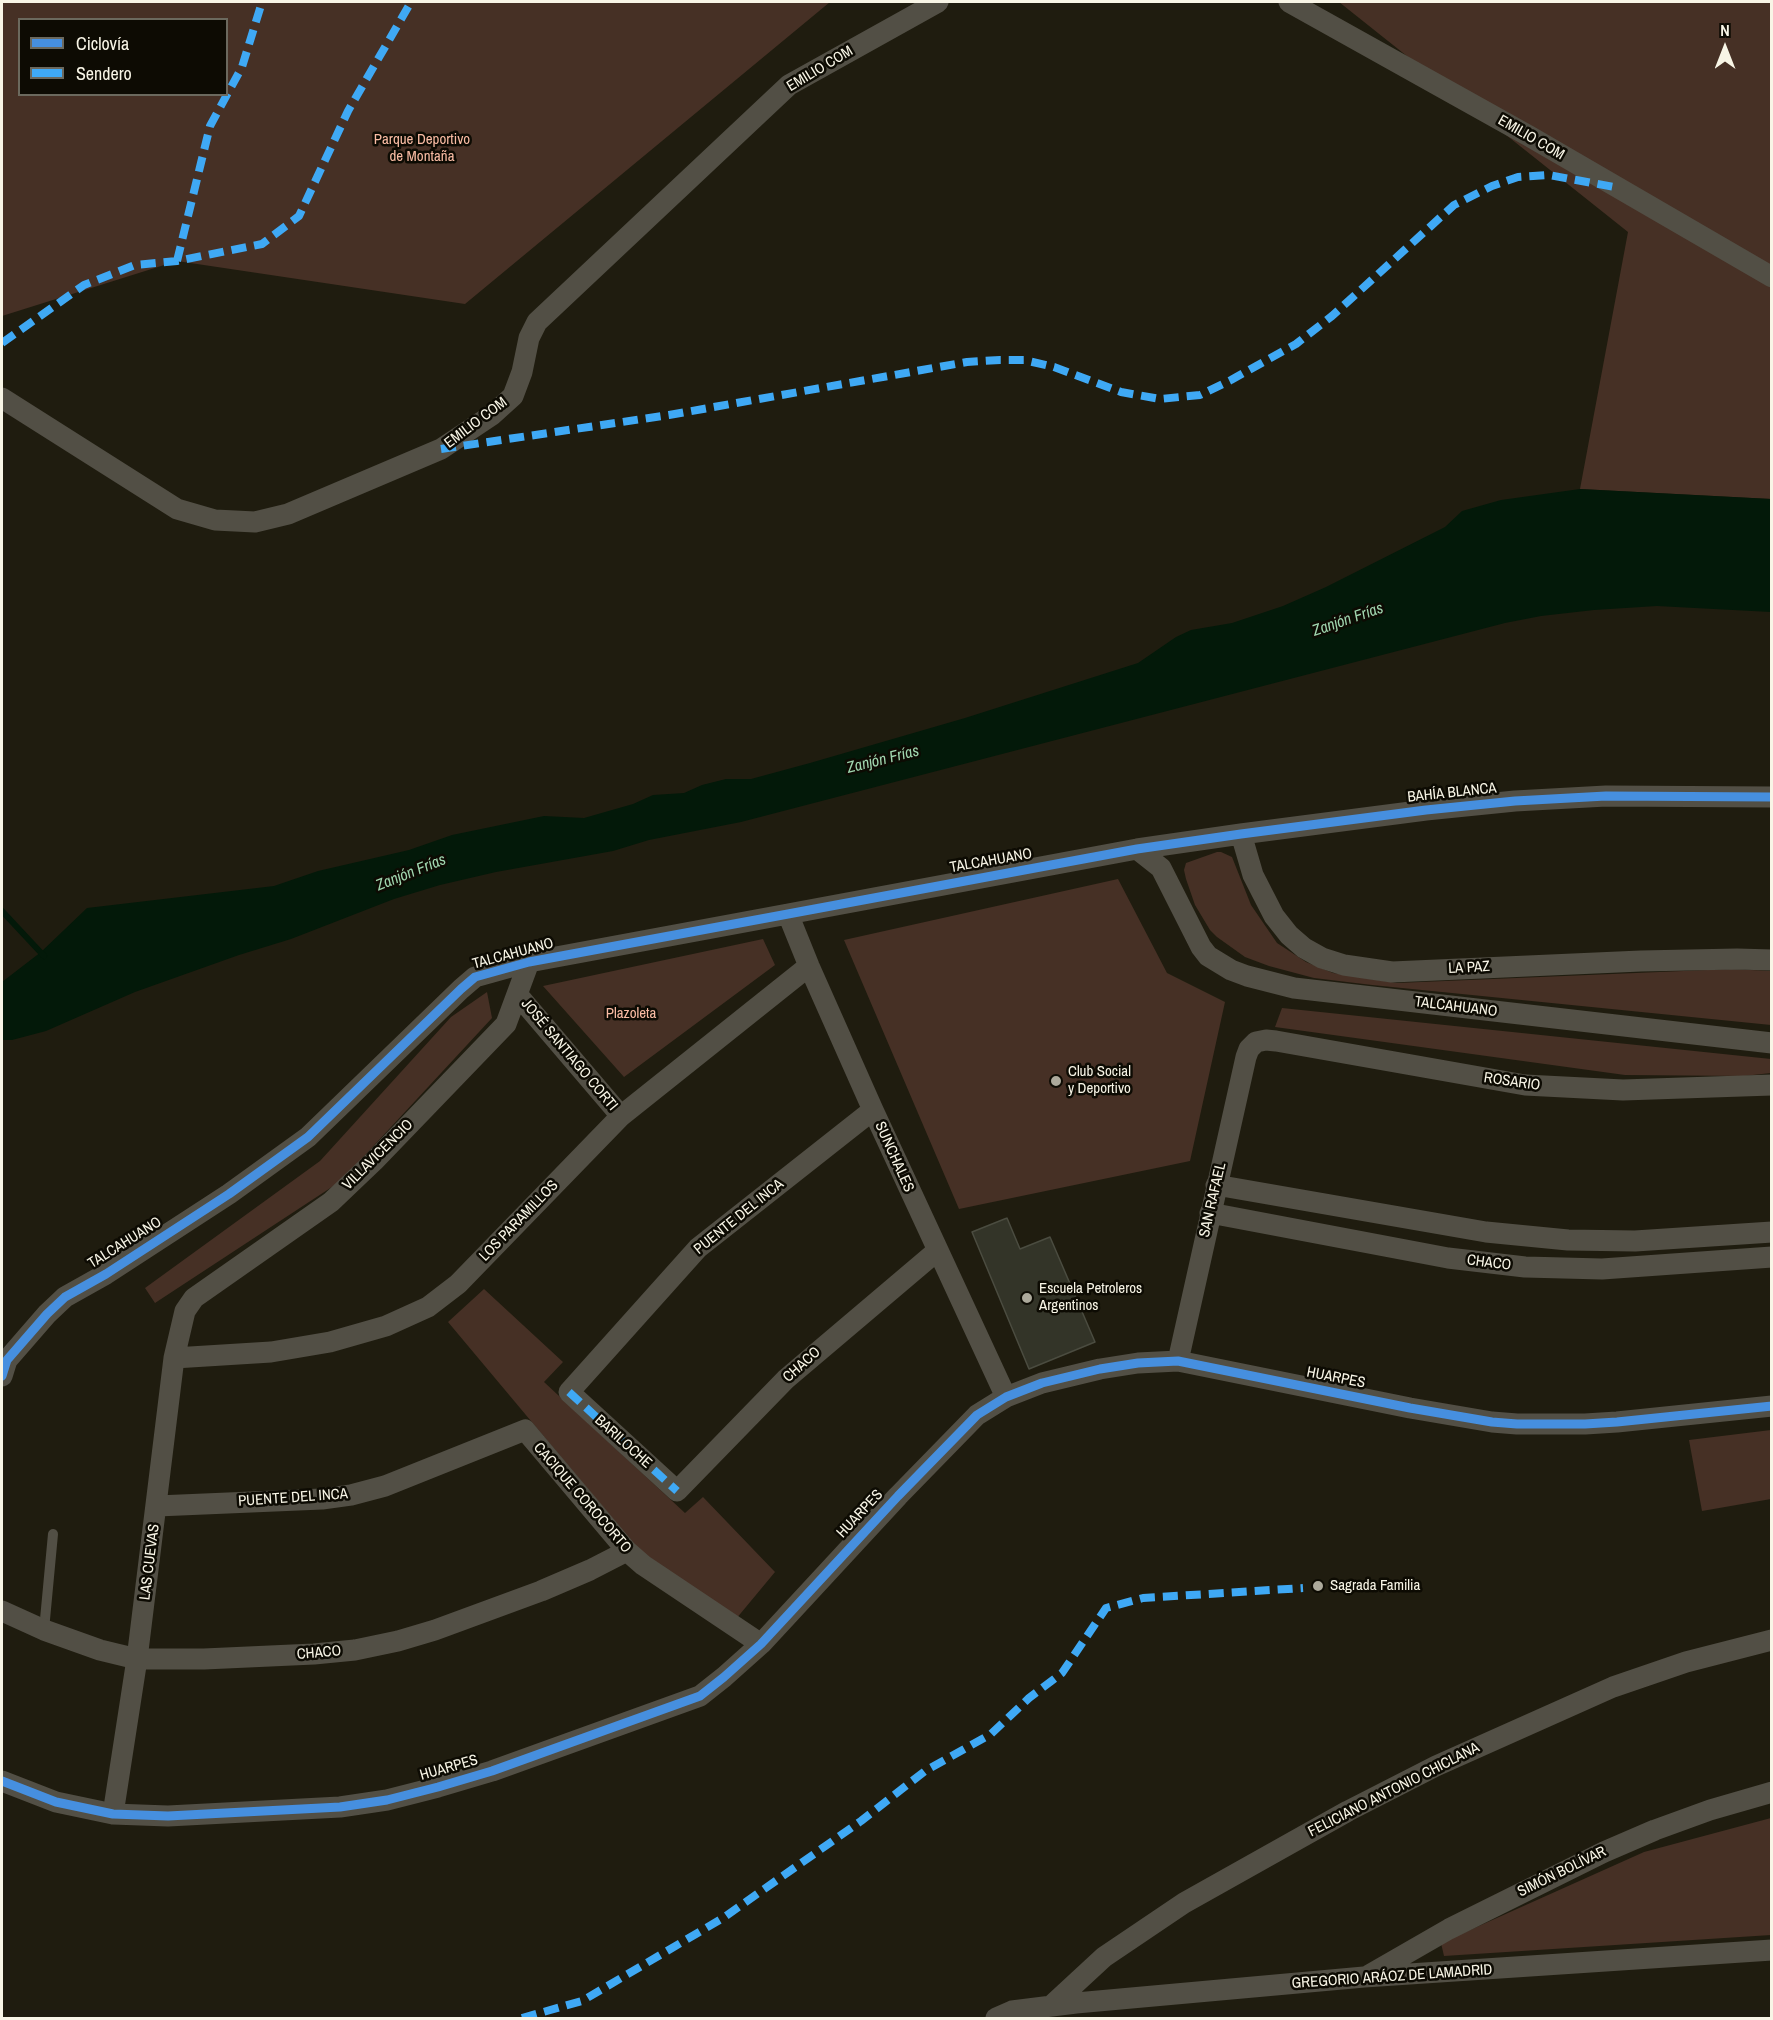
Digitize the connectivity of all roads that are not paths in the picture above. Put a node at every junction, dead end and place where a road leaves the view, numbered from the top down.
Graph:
1 (938, 2) edge
2 (1289, 2) edge
3 (1772, 277) edge
4 (2, 398) edge
5 (1772, 796) edge
6 (1240, 834) junction
7 (1137, 849) junction
8 (788, 914) junction
9 (1772, 960) edge
10 (530, 962) junction
11 (809, 966) junction
12 (517, 994) junction
13 (1256, 1042) joint
14 (1772, 1043) edge
15 (1772, 1085) edge
16 (873, 1110) junction
17 (621, 1116) junction
18 (1216, 1185) junction
19 (1210, 1213) junction
20 (1772, 1232) edge
21 (937, 1251) junction
22 (1772, 1257) edge
23 (184, 1311) joint
24 (174, 1358) junction
25 (1178, 1361) junction
26 (2, 1376) edge
27 (569, 1392) joint
28 (1006, 1397) junction
29 (1772, 1406) edge
30 (525, 1430) joint
31 (677, 1491) joint
32 (157, 1506) junction
33 (53, 1534) dead end
34 (627, 1551) junction
35 (2, 1611) edge
36 (44, 1630) junction
37 (1772, 1640) edge
38 (761, 1644) junction
39 (137, 1659) junction
40 (2, 1781) edge
41 (1772, 1792) edge
42 (113, 1814) junction
43 (1772, 1950) edge
44 (1364, 1977) junction
45 (1051, 2006) junction
46 (1004, 2015) edge

1 - 4 street, EMILIO COM
2 - 3 street, EMILIO COM
5 - 6 street, BAHÍA BLANCA
6 - 7 street, BAHÍA BLANCA
6 - 9 street, LA PAZ
7 - 8 street, TALCAHUANO
7 - 14 street, TALCAHUANO
8 - 10 street, TALCAHUANO
8 - 11 street, SUNCHALES
10 - 12 street, VILLAVICENCIO
10 - 26 street, TALCAHUANO
11 - 16 street, SUNCHALES
11 - 17 street, LOS PARAMILLOS
12 - 17 street, JOSÉ SANTIAGO CORTI
12 - 23 street, VILLAVICENCIO
13 - 15 street, ROSARIO
13 - 18 street, SAN RAFAEL
16 - 21 street, SUNCHALES
16 - 27 street, PUENTE DEL INCA
17 - 24 street, LOS PARAMILLOS
18 - 19 street, SAN RAFAEL
18 - 20 street, CHACO
19 - 22 street, CHACO
19 - 25 street, SAN RAFAEL
21 - 28 street, SUNCHALES
21 - 31 street, CHACO
23 - 24 street, LAS CUEVAS
24 - 32 street, LAS CUEVAS
25 - 28 street, HUARPES
25 - 29 street, HUARPES
27 - 31 street, BARILOCHE
28 - 38 street, HUARPES
30 - 32 street, PUENTE DEL INCA
30 - 34 street, CACIQUE COROCORTO
32 - 39 street, LAS CUEVAS
33 - 36 lane
34 - 38 street, CACIQUE COROCORTO
34 - 39 street, CHACO
35 - 36 street, CHACO
36 - 39 street, CHACO
37 - 45 street, FELICIANO ANTONIO CHICLANA
38 - 42 street, HUARPES
39 - 42 street, LAS CUEVAS
40 - 42 street, HUARPES
41 - 44 street, SIMÓN BOLÍVAR
43 - 44 street, GREGORIO ARÁOZ DE LAMADRID
44 - 45 street, GREGORIO ARÁOZ DE LAMADRID
45 - 46 street, GREGORIO ARÁOZ DE LAMADRID

